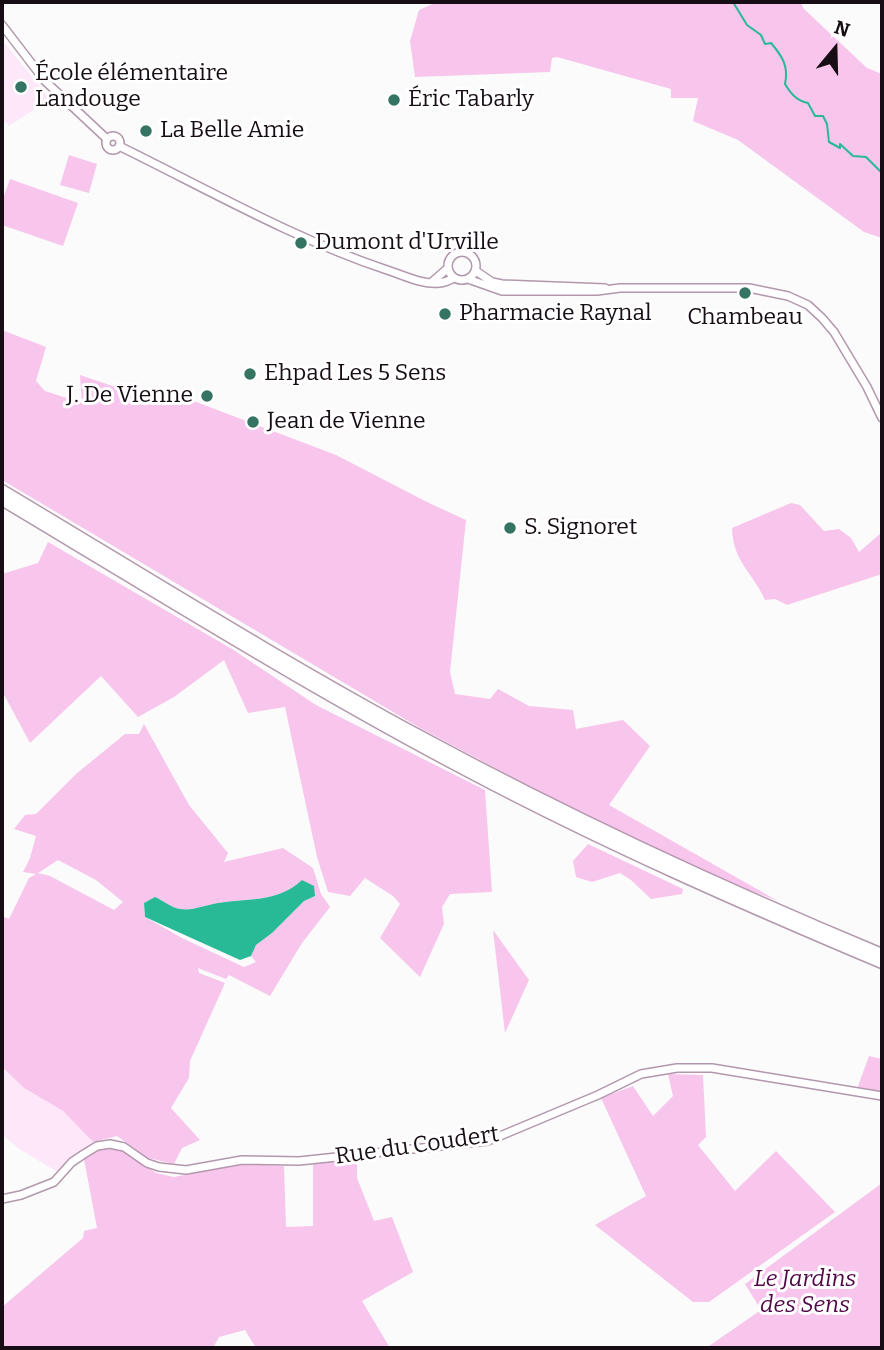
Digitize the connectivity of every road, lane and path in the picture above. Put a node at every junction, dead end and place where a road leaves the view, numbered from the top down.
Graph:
1 (2, 25) edge
2 (448, 268) junction
3 (476, 271) junction
4 (454, 278) junction
5 (468, 279) junction
6 (432, 282) junction
7 (609, 288) junction
8 (882, 418) edge
9 (2, 490) edge
10 (2, 500) edge
11 (882, 954) edge
12 (882, 963) edge
13 (882, 1096) edge
14 (2, 1199) edge

1 - 6 main road
2 - 3 main road
2 - 4 main road
2 - 6 main road
3 - 5 main road
3 - 7 main road
4 - 5 main road
4 - 6 main road
5 - 7 main road
7 - 8 main road
9 - 11 highway
10 - 12 highway
13 - 14 main road, Rue du Coudert

